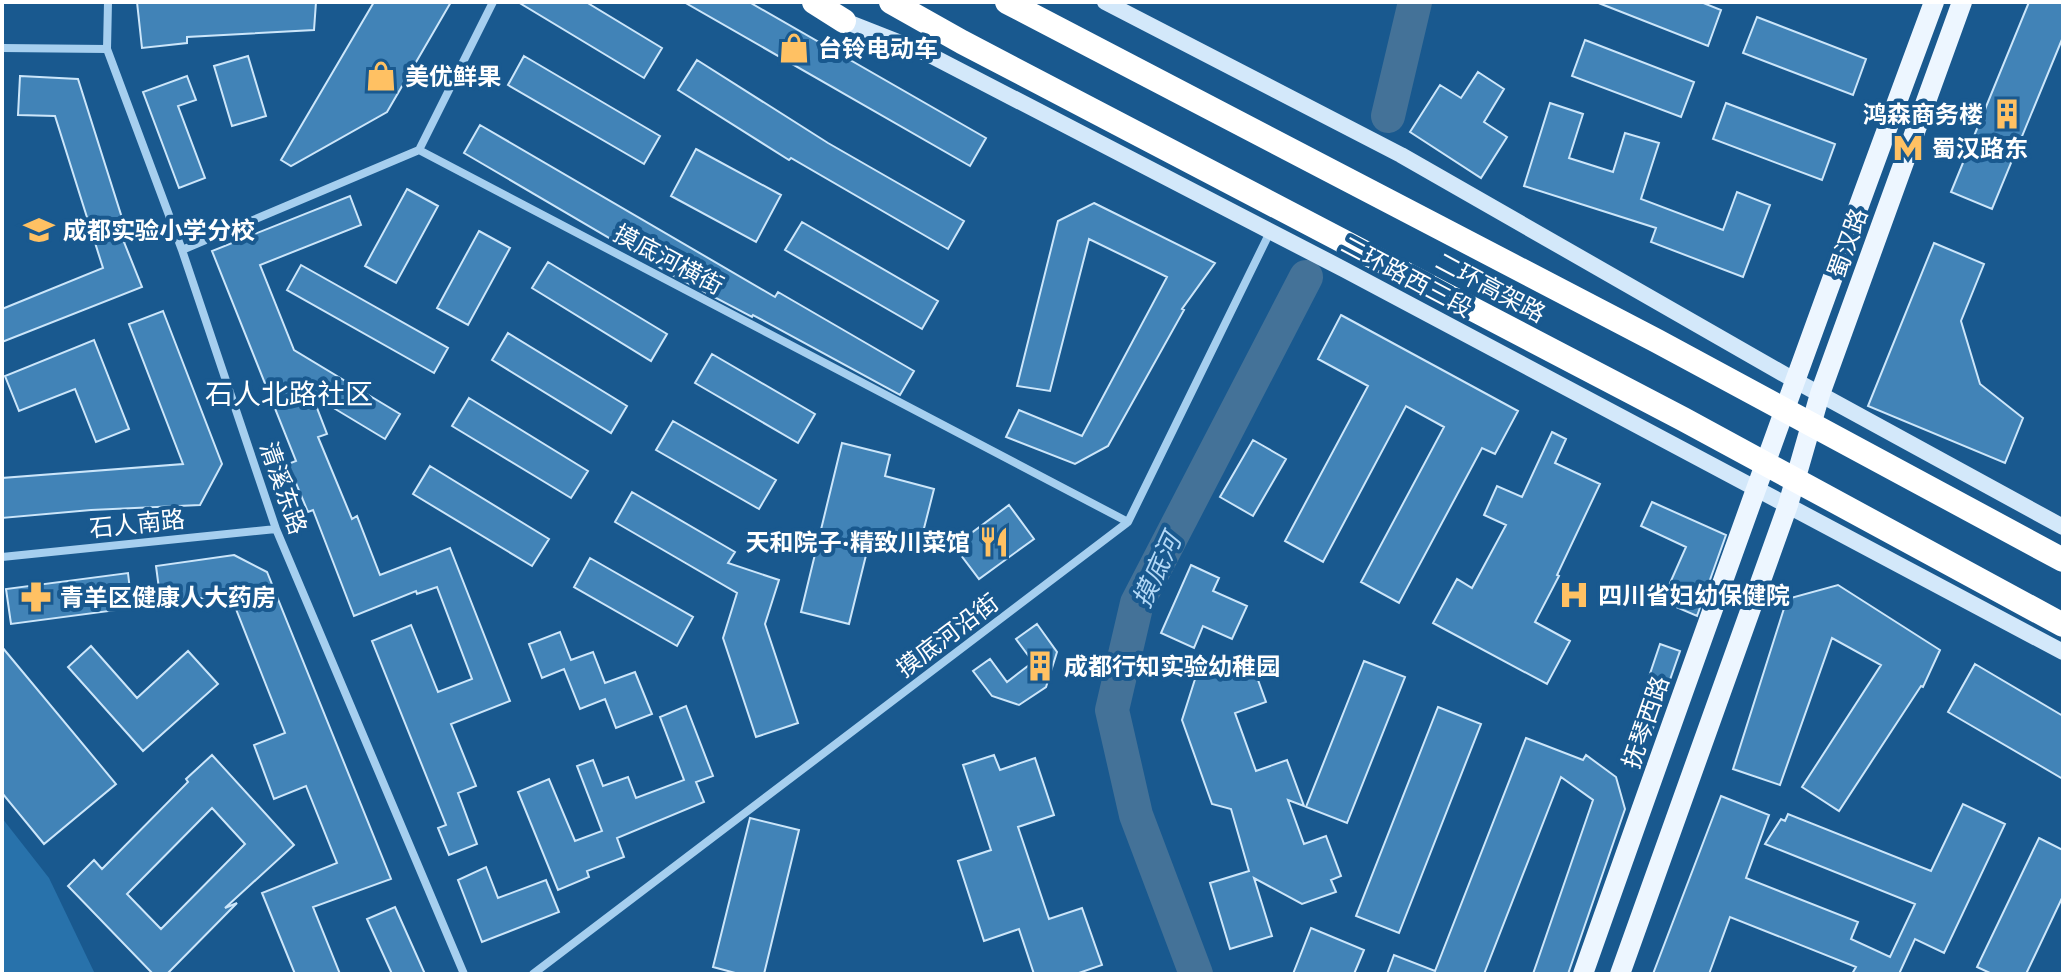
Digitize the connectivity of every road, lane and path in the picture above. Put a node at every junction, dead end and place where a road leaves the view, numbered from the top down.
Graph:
1 (108, 2) edge
2 (493, 2) edge
3 (807, 2) edge
4 (814, 2) edge
5 (891, 2) edge
6 (1007, 2) edge
7 (1105, 2) edge
8 (1934, 2) edge
9 (1962, 2) edge
10 (844, 21) junction
11 (2, 48) edge
12 (107, 49) junction
13 (419, 150) junction
14 (1270, 232) junction
15 (182, 250) junction
16 (1794, 380) junction
17 (1820, 394) junction
18 (1758, 489) junction
19 (1788, 505) junction
20 (1128, 522) junction
21 (2063, 527) edge
22 (276, 529) junction
23 (2, 557) edge
24 (2063, 560) edge
25 (2063, 625) edge
26 (2063, 652) edge
27 (464, 974) edge
28 (533, 974) edge
29 (1583, 974) edge
30 (1620, 974) edge

1 - 12 street, 清溪东路
2 - 13 street
3 - 10 main road, 二环路西三段
4 - 10 highway
5 - 25 highway, 二环高架路
6 - 24 highway, 二环高架路
7 - 16 main road
8 - 16 main road, 蜀汉路
9 - 17 main road, 蜀汉路
10 - 14 main road, 二环路西三段
11 - 12 street
12 - 15 street, 清溪东路
13 - 15 street
13 - 20 street, 摸底河横街
14 - 18 main road, 二环路西三段
14 - 20 street, 摸底河沿街
15 - 22 street, 清溪东路
16 - 17 main road
16 - 18 main road, 蜀汉路
17 - 19 main road, 蜀汉路
17 - 21 main road
18 - 19 main road, 二环路西三段
18 - 29 main road, 抚琴西路
19 - 26 main road, 二环路西三段
19 - 30 main road
20 - 28 street, 摸底河沿街
22 - 23 street, 石人南路
22 - 27 street, 清溪东路

